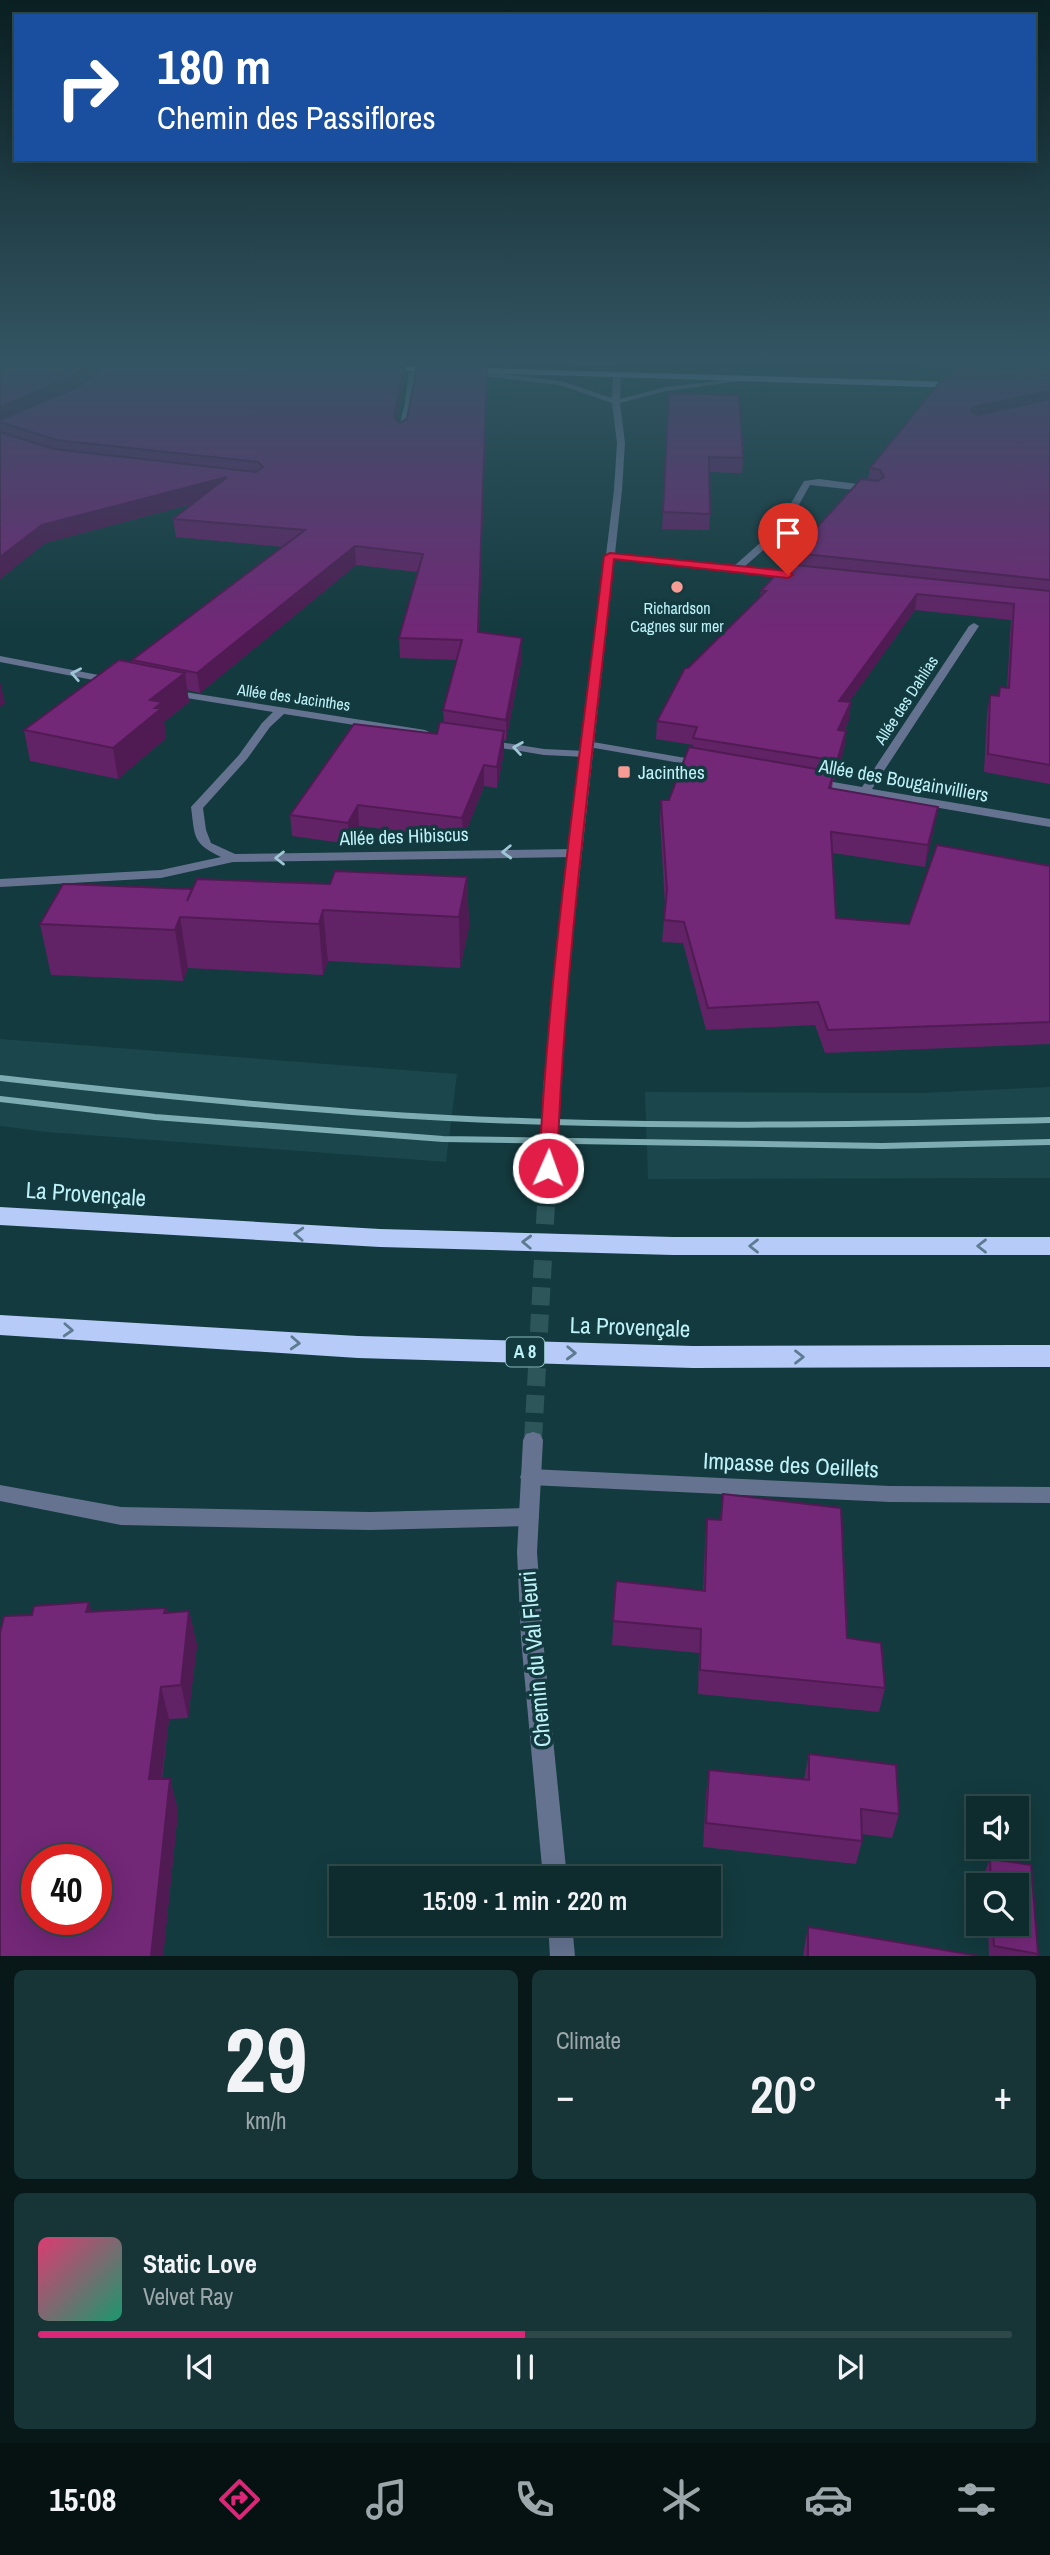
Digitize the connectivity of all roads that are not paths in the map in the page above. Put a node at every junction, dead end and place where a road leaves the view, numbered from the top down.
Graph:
1 (620, 451) edge
2 (876, 490) edge
3 (610, 556) junction
4 (736, 569) junction
5 (801, 576) edge
6 (974, 626) dead end
7 (0, 659) edge
8 (122, 683) edge
9 (163, 691) edge
10 (281, 710) junction
11 (433, 734) edge
12 (474, 741) edge
13 (587, 749) junction
14 (719, 766) edge
15 (799, 780) edge
16 (865, 791) junction
17 (1050, 822) edge
18 (575, 853) junction
19 (233, 858) junction
20 (0, 883) edge
21 (548, 1168) tunnel mouth
22 (0, 1216) edge
23 (1050, 1246) edge
24 (0, 1325) edge
25 (1050, 1356) edge
26 (533, 1440) tunnel mouth
27 (530, 1477) junction
28 (0, 1493) edge
29 (1050, 1495) edge
30 (529, 1517) junction
31 (554, 1866) edge
32 (561, 1936) edge
33 (563, 1956) edge

1 - 3 street
2 - 4 street
3 - 4 street
3 - 13 street
4 - 5 street
6 - 16 street, Allée des Dahlias
8 -> 7 street
9 - 10 street, Allée des Jacinthes
10 - 11 street, Allée des Jacinthes
10 - 19 street
13 -> 12 street
13 - 14 street
13 - 18 street
15 - 16 street, Allée des Bougainvilliers
16 - 17 street, Allée des Bougainvilliers
18 -> 19 street, Allée des Hibiscus
18 - 21 street
19 - 20 street, Allée des Hibiscus
23 -> 22 highway, La Provençale
24 -> 25 highway, La Provençale / A 8
26 - 27 street, Chemin du Val Fleuri
27 - 29 street, Impasse des Oeillets
27 - 30 street, Chemin du Val Fleuri
28 - 30 street
30 - 31 street, Chemin du Val Fleuri
32 - 33 street

